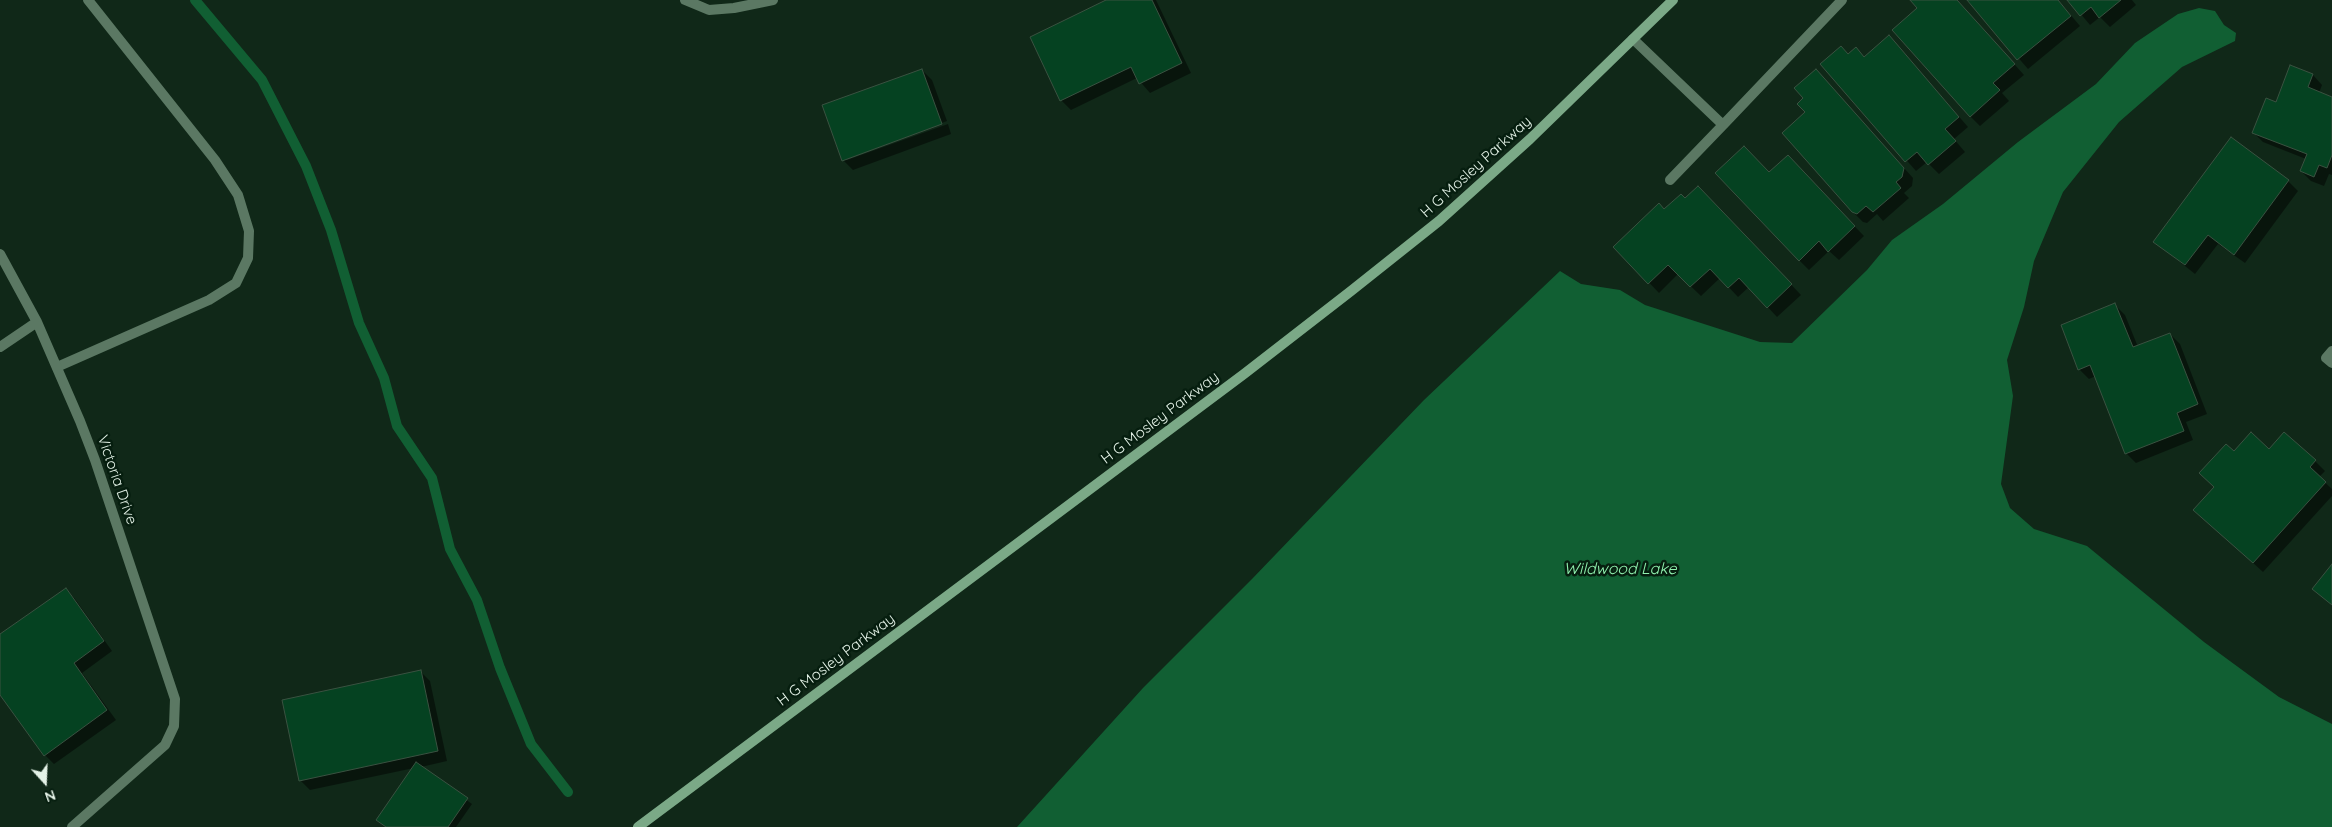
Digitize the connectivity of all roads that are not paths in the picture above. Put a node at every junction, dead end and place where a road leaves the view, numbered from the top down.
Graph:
1 (88, 0) edge
2 (685, 0) edge
3 (773, 0) edge
4 (1673, 0) edge
5 (1842, 0) edge
6 (1633, 40) junction
7 (1723, 125) junction
8 (1670, 180) dead end
9 (0, 254) edge
10 (37, 322) junction
11 (0, 348) edge
12 (57, 367) junction
13 (72, 827) edge
14 (638, 827) edge

1 - 12 street
2 - 3 street
4 - 6 main road, H G Mosley Parkway
5 - 7 street
6 - 7 street
6 - 14 main road, H G Mosley Parkway
7 - 8 street
9 - 10 street, Victoria Drive
10 - 11 street
10 - 12 street, Victoria Drive
12 - 13 street, Victoria Drive

